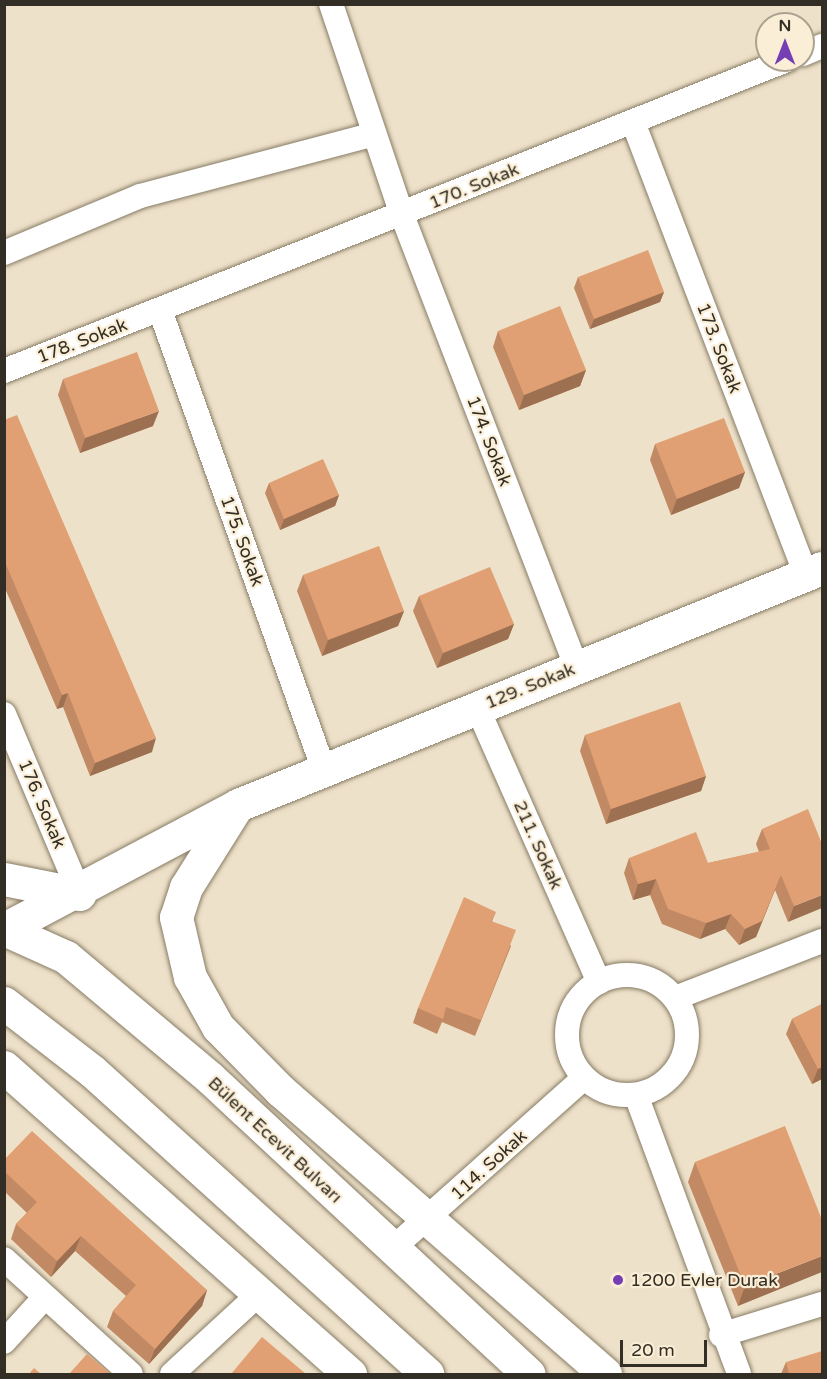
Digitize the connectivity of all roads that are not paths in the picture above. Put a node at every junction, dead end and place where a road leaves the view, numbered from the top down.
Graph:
1 (331, 4) edge
2 (757, 72) edge
3 (633, 122) junction
4 (374, 134) junction
5 (402, 214) junction
6 (4, 253) edge
7 (160, 310) junction
8 (4, 371) edge
9 (814, 571) edge
10 (576, 667) junction
11 (477, 707) junction
12 (7, 726) edge
13 (324, 771) junction
14 (238, 805) junction
15 (4, 879) edge
16 (80, 894) junction
17 (5, 929) edge
18 (822, 941) edge
19 (599, 982) junction
20 (675, 998) junction
21 (4, 1003) edge
22 (238, 1052) junction
23 (4, 1067) edge
24 (210, 1078) junction
25 (584, 1078) junction
26 (636, 1095) junction
27 (427, 1221) junction
28 (392, 1249) junction
29 (4, 1259) edge
30 (260, 1293) junction
31 (45, 1297) junction
32 (822, 1304) edge
33 (721, 1335) junction
34 (4, 1342) edge
35 (131, 1374) edge
36 (172, 1374) edge
37 (350, 1374) edge
38 (427, 1374) edge
39 (529, 1374) edge
40 (605, 1374) edge
41 (739, 1374) edge

1 - 4 street, 174. Sokak
2 - 3 street, 170. Sokak
3 - 5 street, 170. Sokak
3 - 9 street, 173. Sokak
4 - 5 street, 174. Sokak
4 - 6 street
5 - 7 street, 170. Sokak
5 - 10 street, 174. Sokak
7 - 8 street, 178. Sokak
7 - 13 street, 175. Sokak
9 - 10 street, 129. Sokak
10 - 11 street, 129. Sokak
11 - 13 street, 129. Sokak
11 - 19 street, 211. Sokak
12 - 16 street, 176. Sokak
13 - 14 street, 129. Sokak
14 - 16 street, 129. Sokak
14 - 22 street
15 - 16 street
16 - 17 street, 129. Sokak
17 - 24 street, Bülent Ecevit Bulvarı
18 - 20 street
19 - 20 street
19 - 25 street
20 - 26 street
21 - 38 street
22 - 24 street
22 - 27 street
23 - 30 street
24 - 28 street, Bülent Ecevit Bulvarı
25 - 26 street
25 - 27 street, 114. Sokak
26 - 33 street
27 - 28 street, 114. Sokak
27 - 40 street
28 - 39 street, Bülent Ecevit Bulvarı
29 - 31 street
30 - 36 street
30 - 37 street
31 - 34 street
31 - 35 street
32 - 33 street
33 - 41 street

